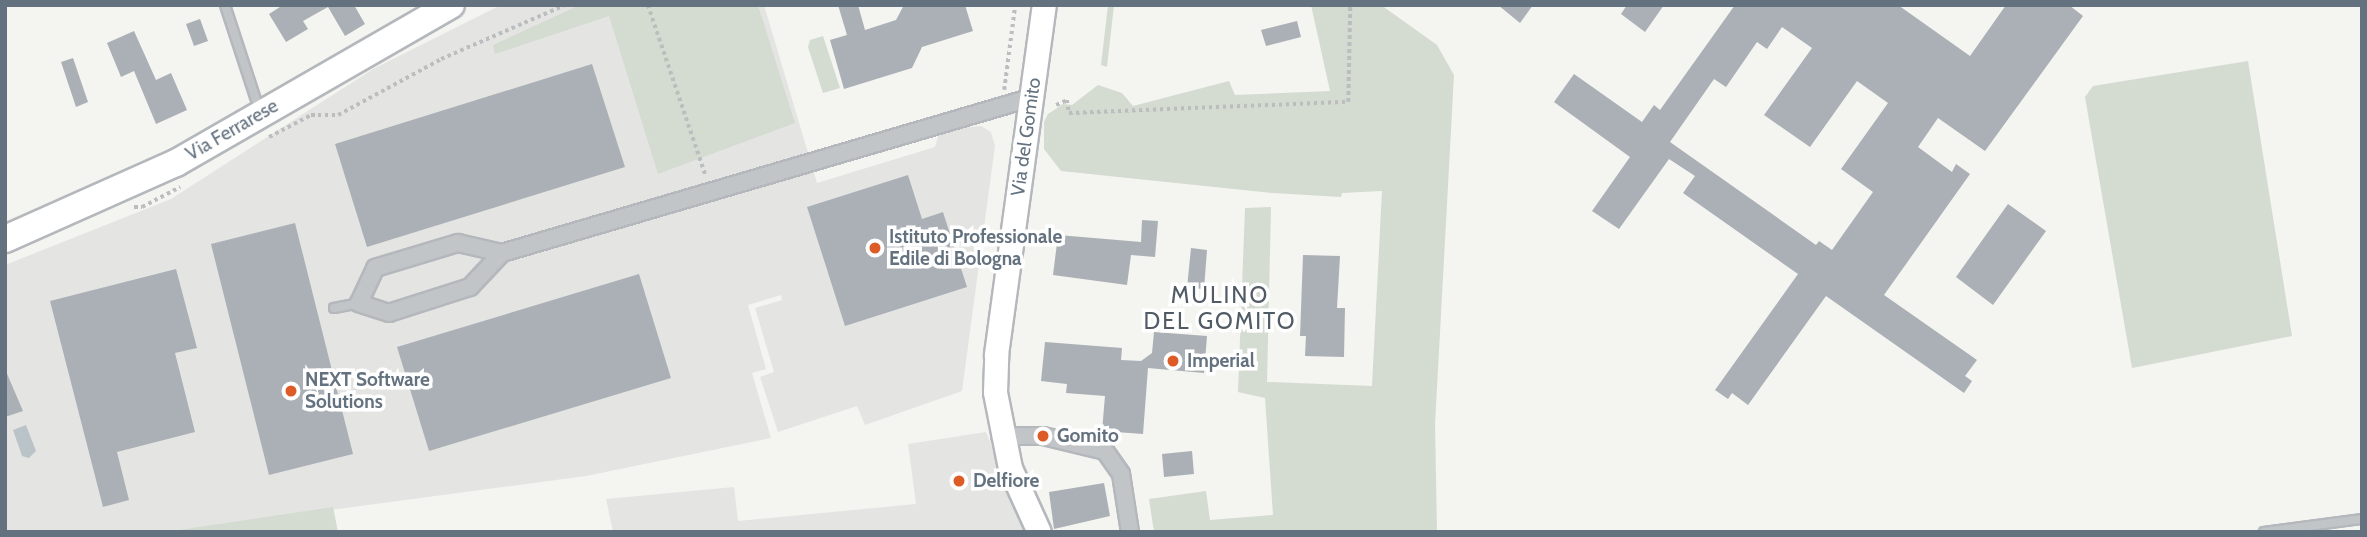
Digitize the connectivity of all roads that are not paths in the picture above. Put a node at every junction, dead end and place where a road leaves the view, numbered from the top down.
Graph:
1 (225, 5) edge
2 (451, 5) edge
3 (1044, 5) edge
4 (1030, 98) junction
5 (260, 113) junction
6 (5, 239) edge
7 (502, 253) junction
8 (359, 303) junction
9 (334, 308) dead end
10 (1000, 436) junction
11 (2362, 519) edge
12 (1039, 532) edge
13 (1130, 532) edge
14 (2264, 532) edge

1 - 5 lane
2 - 5 main road, Via Ferrarese
3 - 4 street, Via del Gomito
4 - 7 street
4 - 10 street, Via del Gomito
5 - 6 main road, Via Ferrarese
7 - 8 street
7 - 8 street
8 - 9 lane
10 - 12 street, Via del Gomito
10 - 13 street
11 - 14 lane

